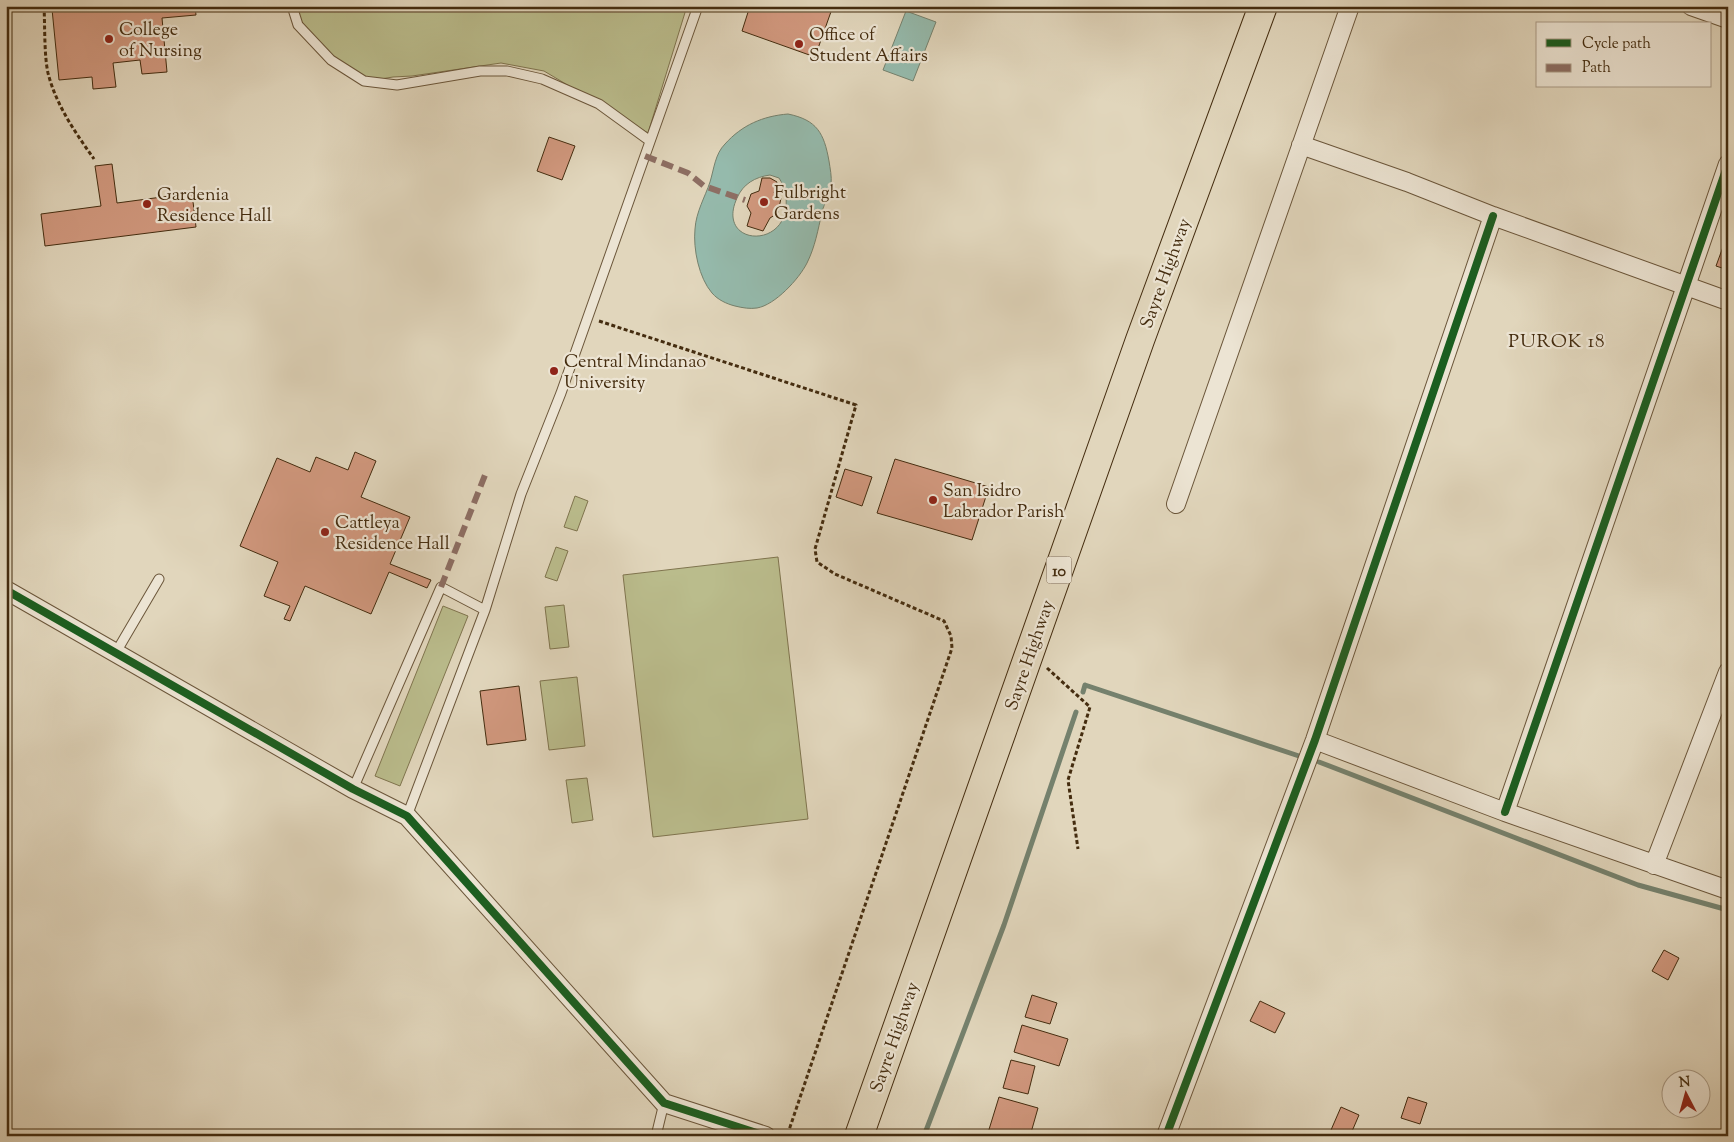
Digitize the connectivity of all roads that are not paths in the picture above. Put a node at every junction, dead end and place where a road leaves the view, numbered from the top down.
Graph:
1 (292, 6) edge
2 (698, 6) edge
3 (1264, 6) edge
4 (1350, 6) edge
5 (1691, 6) edge
6 (1728, 19) edge
7 (650, 141) junction
8 (1301, 145) junction
9 (1728, 164) edge
10 (1493, 216) junction
11 (1686, 286) junction
12 (1728, 301) edge
13 (1176, 504) dead end
14 (159, 579) dead end
15 (6, 590) edge
16 (485, 610) junction
17 (116, 654) junction
18 (1728, 672) edge
19 (1315, 740) junction
20 (353, 788) junction
21 (1505, 812) junction
22 (407, 816) junction
23 (1654, 865) junction
24 (1728, 890) edge
25 (664, 1103) junction
26 (656, 1136) edge
27 (766, 1136) edge
28 (860, 1136) edge
29 (1166, 1136) edge

1 - 7 lane
2 - 7 lane
3 - 28 highway, Sayre Highway / 10
4 - 8 street
5 - 6 street
7 - 16 lane
8 - 10 street
8 - 13 street
9 - 11 street
10 - 11 street
10 - 19 street
11 - 12 street
11 - 21 street
14 - 17 lane
15 - 17 street
16 - 20 lane
16 - 22 lane
17 - 20 street
18 - 23 street
19 - 21 street
19 - 29 street
20 - 22 street
21 - 23 street
22 - 25 street
23 - 24 street
25 - 26 lane
25 - 27 street

